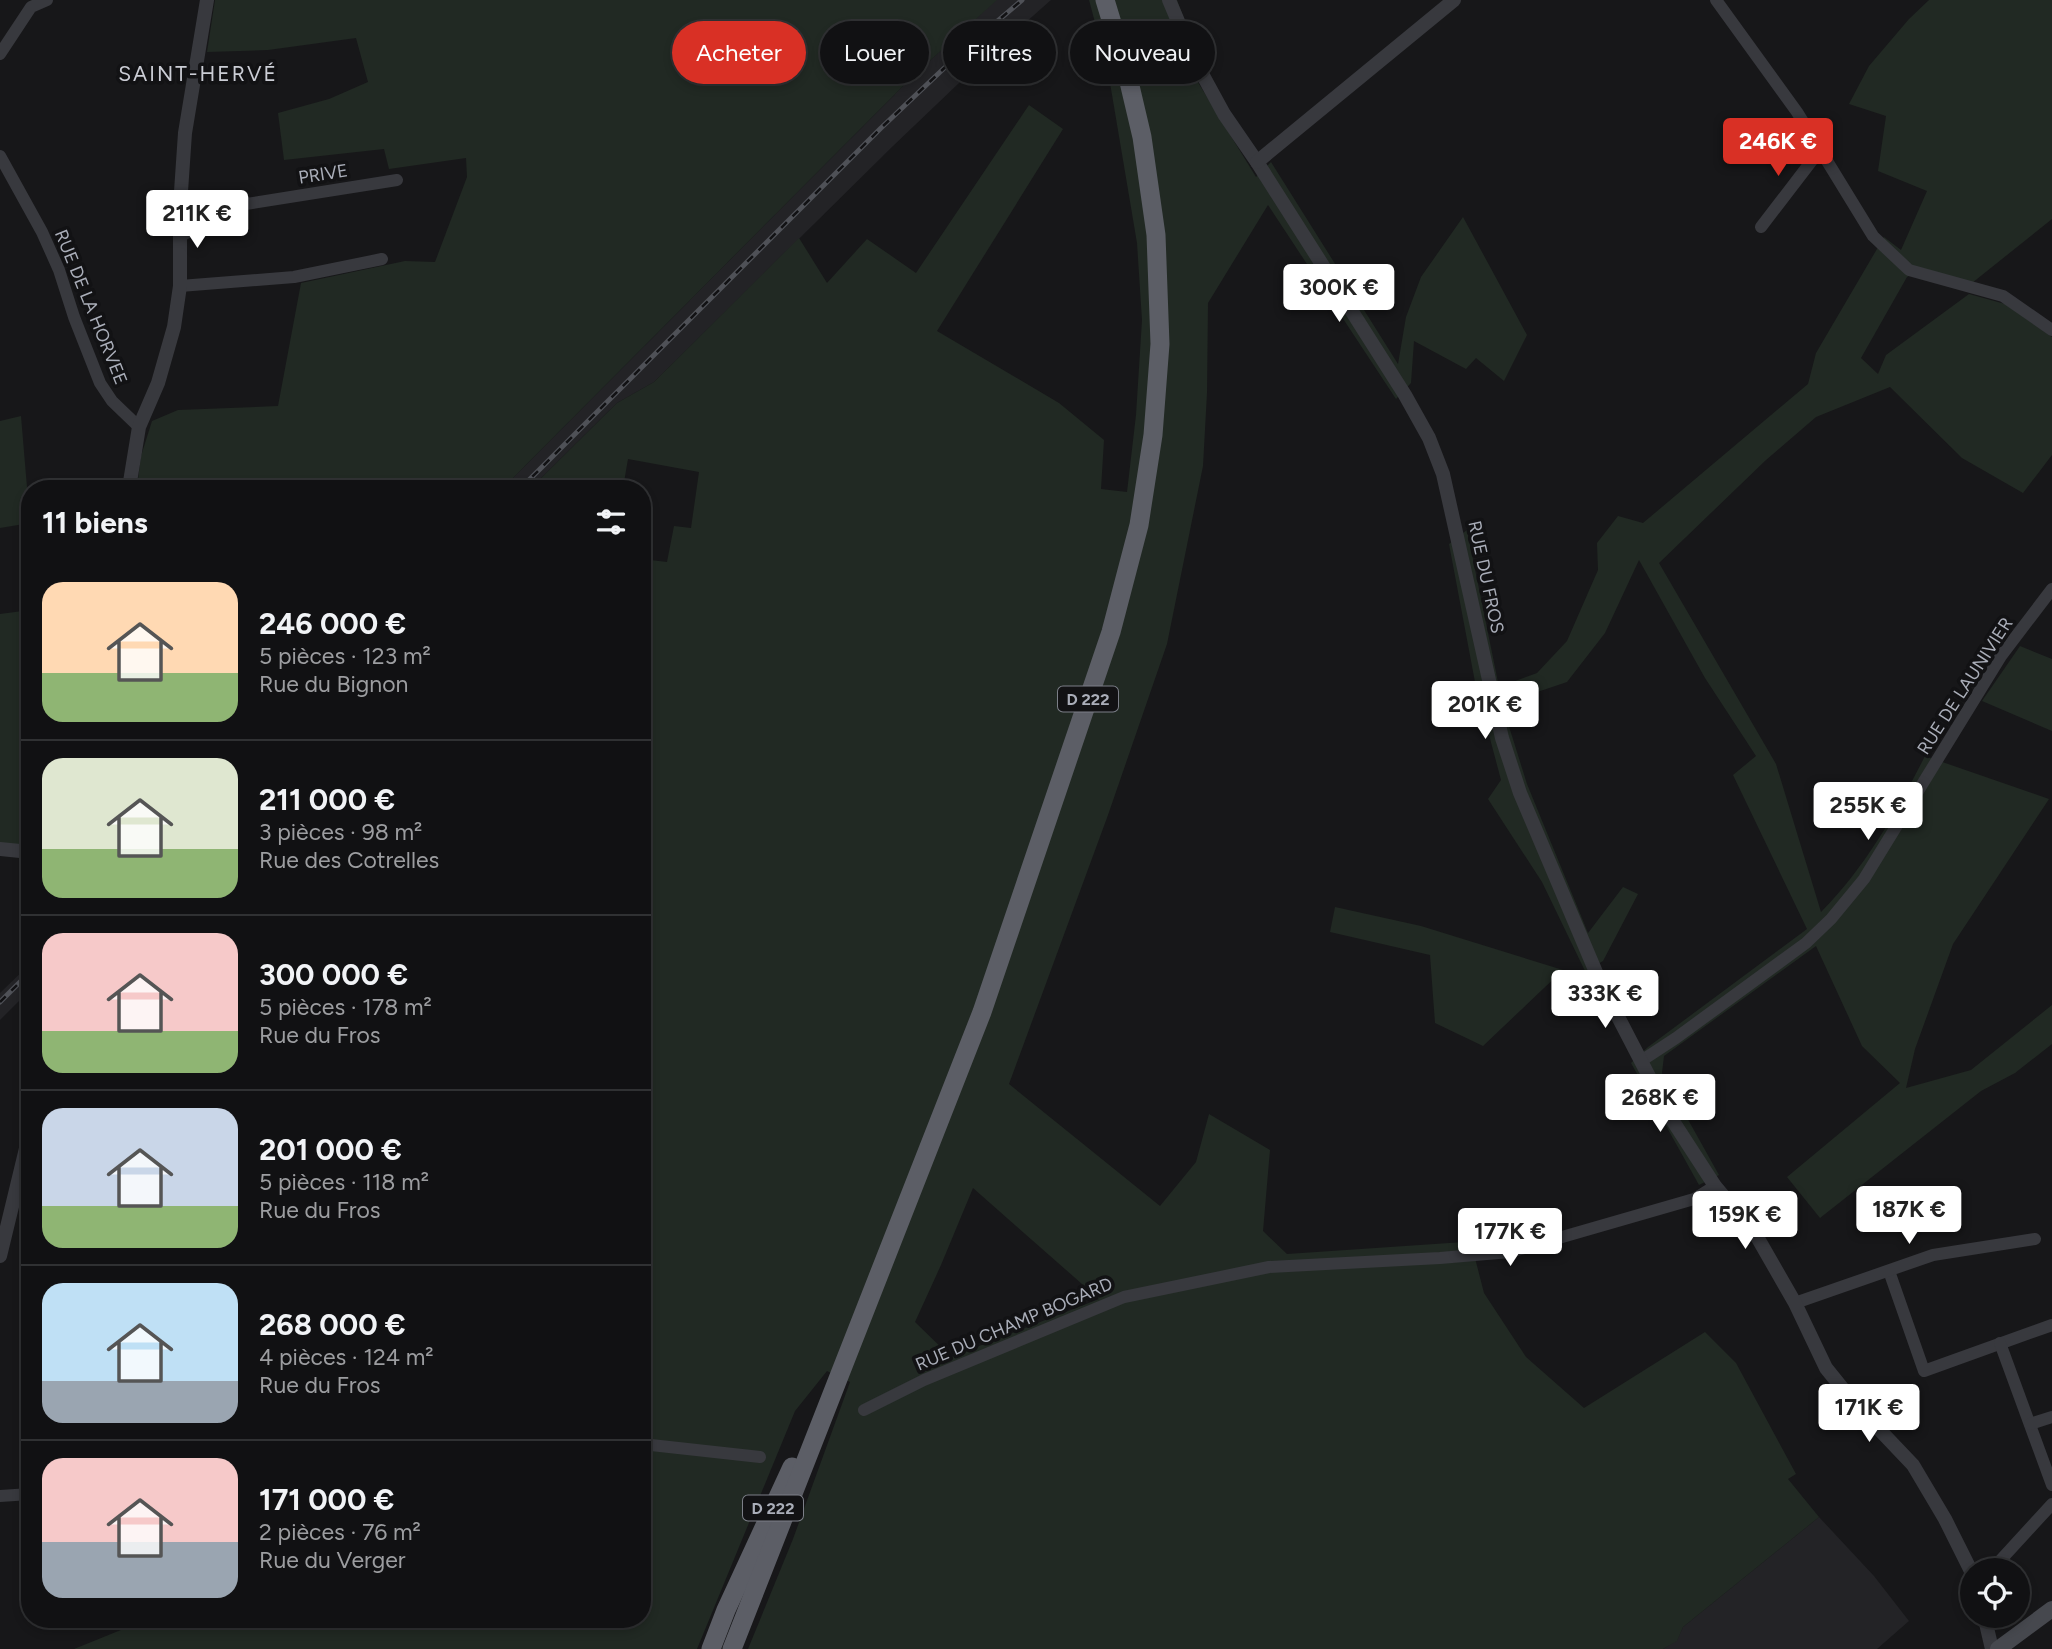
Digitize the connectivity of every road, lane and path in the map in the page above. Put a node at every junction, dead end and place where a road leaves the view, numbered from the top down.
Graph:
1 (47, 0) edge
2 (207, 0) edge
3 (1105, 0) edge
4 (1169, 0) edge
5 (1454, 0) edge
6 (1716, 0) edge
7 (30, 3) edge
8 (0, 54) edge
9 (1821, 150) junction
10 (0, 156) edge
11 (1257, 162) junction
12 (397, 180) dead end
13 (1761, 227) dead end
14 (179, 237) junction
15 (382, 259) dead end
16 (180, 286) junction
17 (2052, 330) edge
18 (139, 427) junction
19 (130, 480) edge
20 (2052, 589) edge
21 (0, 849) edge
22 (21, 851) edge
23 (1641, 1061) junction
24 (21, 1169) edge
25 (1715, 1186) junction
26 (2035, 1239) dead end
27 (0, 1256) edge
28 (1889, 1270) junction
29 (1795, 1303) junction
30 (2052, 1325) edge
31 (2000, 1343) junction
32 (841, 1369) junction
33 (864, 1410) dead end
34 (2052, 1417) edge
35 (2030, 1424) junction
36 (651, 1445) edge
37 (760, 1457) dead end
38 (2052, 1485) edge
39 (21, 1495) edge
40 (0, 1496) edge
41 (2052, 1504) edge
42 (1965, 1558) edge
43 (2002, 1558) edge
44 (2052, 1609) edge
45 (1987, 1628) edge
46 (711, 1649) edge
47 (732, 1649) edge
48 (1992, 1649) edge
49 (1998, 1649) edge

1 - 7 street
2 - 14 street
3 - 32 highway, D 222
4 - 11 street, RUE DU FROS
5 - 11 street
6 - 9 street
7 - 8 street
9 - 13 street
9 - 17 street
10 - 18 street, RUE DE LA HORVEE
11 - 23 street, RUE DU FROS
12 - 14 street, PRIVE
14 - 16 street
15 - 16 street
16 - 18 street
18 - 19 street
20 - 23 street, RUE DE LAUNIVIER
21 - 22 street
23 - 25 street, RUE DU FROS
24 - 27 street
25 - 29 street, RUE DU FROS
25 - 33 street, RUE DU CHAMP BOGARD
26 - 28 street
28 - 29 street
28 - 31 street
29 - 42 street, RUE DU FROS
30 - 31 street
31 - 35 street
32 - 46 highway, D 222
32 - 47 highway, D 222
34 - 35 street
35 - 38 street
36 - 37 street
39 - 40 street
41 - 43 street
44 - 49 main road
45 - 48 street

